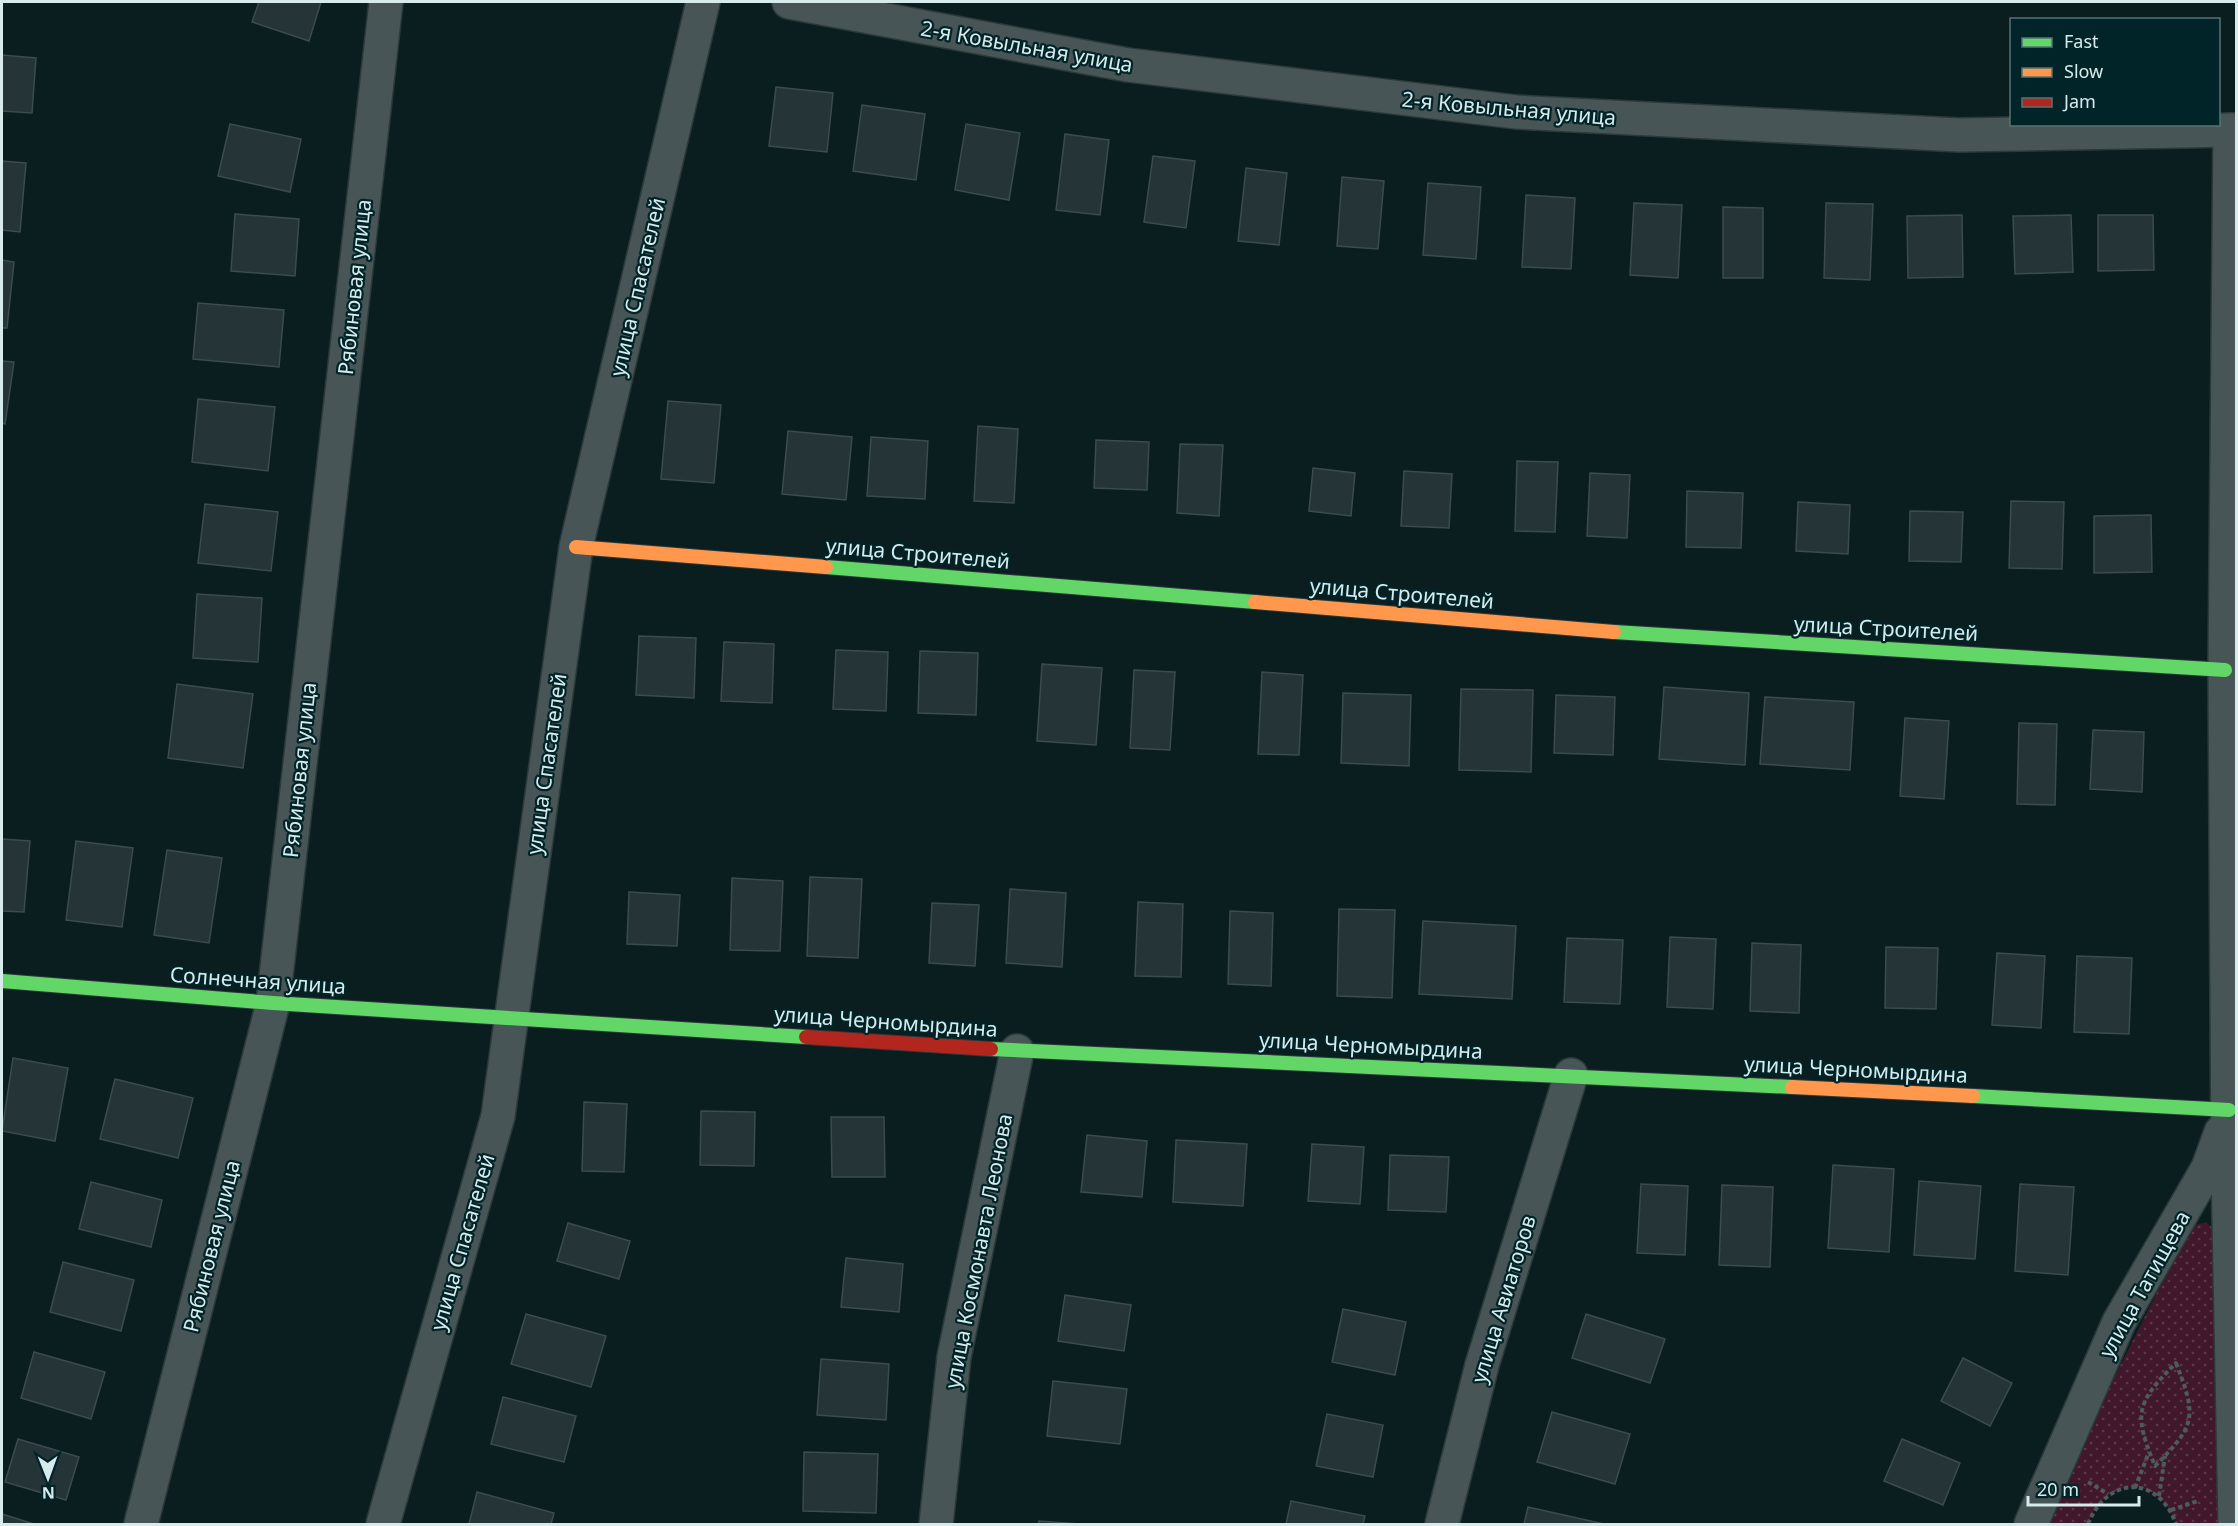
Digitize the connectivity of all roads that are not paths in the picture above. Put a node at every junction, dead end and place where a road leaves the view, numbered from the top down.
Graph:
1 (386, 2) edge
2 (703, 2) edge
3 (789, 2) edge
4 (2233, 130) edge
5 (576, 547) junction
6 (2225, 670) junction
7 (2, 981) edge
8 (273, 1003) junction
9 (511, 1018) junction
10 (1017, 1051) junction
11 (1571, 1075) junction
12 (2229, 1110) junction
13 (141, 1524) edge
14 (383, 1524) edge
15 (936, 1524) edge
16 (1442, 1524) edge
17 (2031, 1524) edge
18 (2235, 1524) edge

1 - 8 street, Рябиновая улица
2 - 5 street, улица Спасателей
3 - 4 street, 2-я Ковыльная улица
4 - 6 street, улица Татищева
5 - 6 street, улица Строителей
5 - 9 street, улица Спасателей
6 - 12 street, улица Татищева
7 - 8 street, Солнечная улица
8 - 9 street, Солнечная улица
8 - 13 street, Рябиновая улица
9 - 10 street, улица Черномырдина
9 - 14 street, улица Спасателей
10 - 11 street, улица Черномырдина
10 - 15 street, улица Космонавта Леонова
11 - 12 street, улица Черномырдина
11 - 16 street, улица Авиаторов
12 - 17 street, улица Татищева
12 - 18 street, улица Татищева

